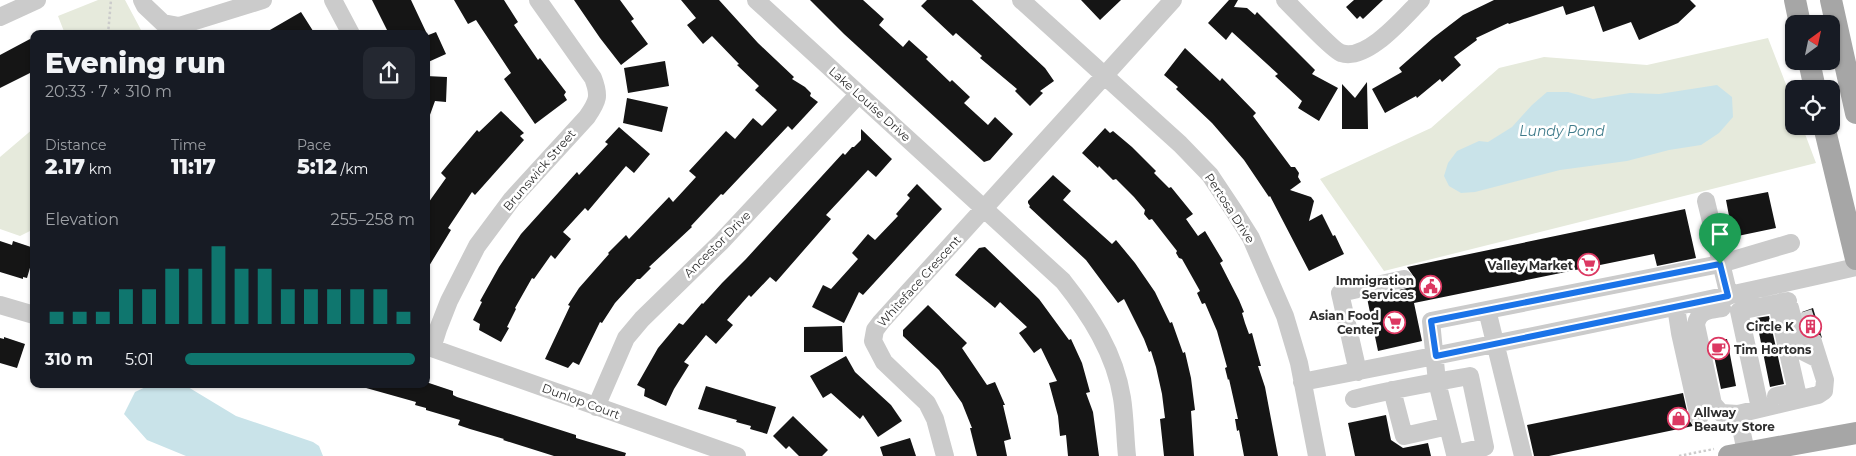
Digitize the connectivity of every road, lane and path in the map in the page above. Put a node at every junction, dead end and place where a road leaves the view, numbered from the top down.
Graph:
1 (37, 0) edge
2 (111, 0) edge
3 (142, 0) edge
4 (264, 0) edge
5 (332, 0) edge
6 (538, 0) edge
7 (756, 0) edge
8 (1021, 0) edge
9 (1173, 0) edge
10 (1285, 0) edge
11 (1421, 0) edge
12 (1795, 0) edge
13 (1831, 0) edge
14 (1798, 15) edge
15 (0, 17) edge
16 (108, 30) edge
17 (349, 30) edge
18 (1104, 76) junction
19 (859, 94) junction
20 (1856, 113) edge
21 (1826, 135) edge
22 (1706, 201) dead end
23 (984, 208) junction
24 (1791, 243) dead end
25 (1856, 259) edge
26 (1720, 264) junction
27 (1856, 267) edge
28 (1404, 279) dead end
29 (1786, 293) junction
30 (1728, 296) junction
31 (0, 305) edge
32 (1676, 307) junction
33 (1487, 310) junction
34 (1803, 312) tunnel mouth
35 (30, 314) edge
36 (1496, 344) junction
37 (430, 345) edge
38 (430, 347) edge
39 (1810, 350) junction
40 (1436, 356) junction
41 (1792, 371) junction
42 (1358, 372) junction
43 (1302, 382) junction
44 (1437, 382) junction
45 (1392, 390) junction
46 (1354, 399) dead end
47 (1760, 404) junction
48 (596, 407) junction
49 (1738, 414) junction
50 (1699, 418) dead end
51 (1448, 426) junction
52 (1856, 433) edge
53 (1731, 452) edge
54 (737, 456) edge
55 (945, 456) edge
56 (1126, 456) edge
57 (1317, 456) edge
58 (1523, 456) edge
59 (1679, 456) edge

1 - 15 street
2 - 16 path
3 - 4 street
5 - 17 street
6 - 37 street, Brunswick Street
7 - 19 street, Lake Louise Drive
8 - 18 street, Pertosa Drive
9 - 18 street, Whiteface Crescent
10 - 11 street
12 - 14 main road
13 - 20 main road
18 - 23 street, Whiteface Crescent
18 - 43 street, Pertosa Drive
19 - 23 street, Lake Louise Drive
19 - 48 street, Ancestor Drive
21 - 25 main road
22 - 26 street
23 - 55 street, Whiteface Crescent
23 - 56 street
24 - 26 street
26 - 30 street
26 - 33 street
27 - 29 street
28 - 42 street
29 - 30 street
29 - 34 street
29 - 39 street
29 - 41 street
29 - 47 street
29 - 49 street
30 - 32 street
31 - 35 street
32 - 36 street
32 - 50 street
33 - 36 street
33 - 40 street
36 - 40 street
36 - 58 street
38 - 48 street, Dunlop Court
39 - 41 street
39 - 47 street
40 - 42 street
40 - 44 street
41 - 47 street
42 - 43 street
43 - 57 street, Pertosa Drive
44 - 45 street
44 - 51 street
44 - 51 street
45 - 46 street
45 - 51 street
47 - 49 street
48 - 54 street, Dunlop Court
49 - 53 street
52 - 53 main road
53 - 59 path

